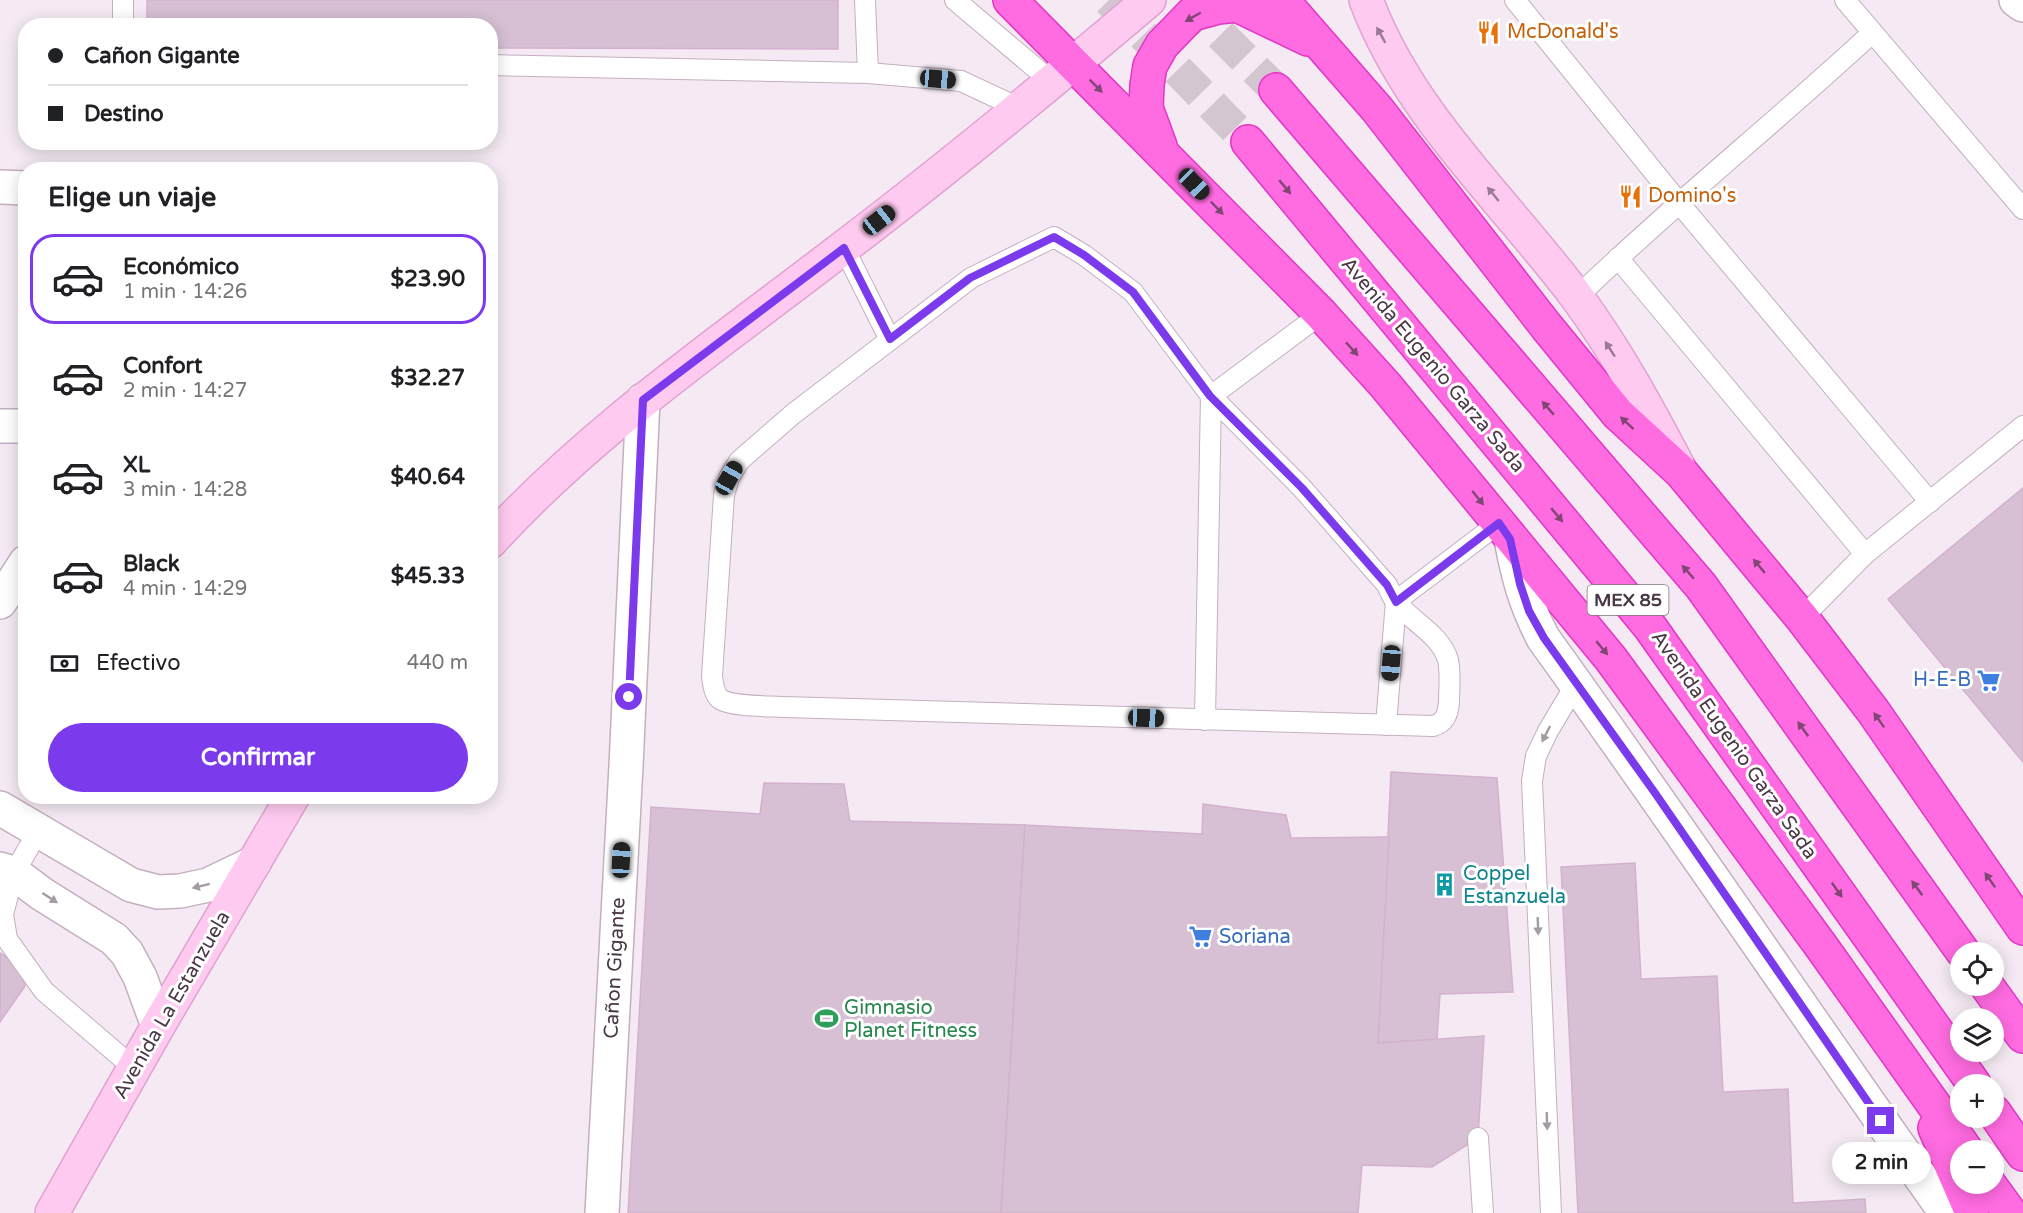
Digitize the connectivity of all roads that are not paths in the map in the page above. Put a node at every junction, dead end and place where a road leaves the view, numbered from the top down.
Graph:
1 (123, 0) edge
2 (865, 0) edge
3 (955, 0) edge
4 (1010, 0) edge
5 (1149, 0) edge
6 (1282, 0) edge
7 (1366, 0) edge
8 (1515, 0) edge
9 (1845, 0) edge
10 (2016, 0) edge
11 (2023, 5) edge
12 (123, 18) edge
13 (1872, 33) junction
14 (1323, 46) junction
15 (498, 65) edge
16 (868, 73) junction
17 (1063, 73) junction
18 (1276, 90) tunnel mouth
19 (1019, 108) junction
20 (1248, 142) tunnel mouth
21 (1162, 152) junction
22 (0, 187) edge
23 (18, 188) edge
24 (1679, 203) junction
25 (2023, 209) edge
26 (844, 248) junction
27 (1618, 258) junction
28 (1577, 297) junction
29 (1321, 314) junction
30 (890, 339) junction
31 (1210, 396) junction
32 (643, 400) junction
33 (0, 426) edge
34 (18, 426) edge
35 (2023, 426) edge
36 (1681, 472) junction
37 (1930, 502) junction
38 (1505, 531) junction
39 (498, 534) edge
40 (1865, 554) junction
41 (18, 574) edge
42 (0, 602) edge
43 (1396, 602) junction
44 (1802, 618) junction
45 (1576, 684) junction
46 (1205, 720) junction
47 (1386, 725) junction
48 (288, 804) edge
49 (0, 808) edge
50 (39, 830) junction
51 (254, 863) junction
52 (7, 871) edge
53 (2023, 928) edge
54 (1957, 942) edge
55 (1994, 996) edge
56 (158, 1026) junction
57 (2023, 1035) edge
58 (135, 1069) junction
59 (1911, 1074) junction
60 (1967, 1074) edge
61 (2004, 1126) edge
62 (1478, 1138) dead end
63 (1959, 1140) edge
64 (2023, 1154) edge
65 (1996, 1194) edge
66 (52, 1213) edge
67 (602, 1213) edge
68 (1483, 1213) edge
69 (1551, 1213) edge
70 (1946, 1213) edge
71 (1972, 1213) edge
72 (2010, 1213) edge

1 - 12 lane
2 - 16 lane
3 - 17 lane
4 - 17 highway
5 - 17 street
6 - 14 highway
28 -> 7 street
8 - 24 lane
9 - 13 lane
10 - 11 street
13 - 24 lane
13 - 25 lane
14 -> 21 highway
36 -> 14 highway
15 - 16 lane
16 - 19 lane
17 - 19 street
17 -> 21 highway
54 -> 18 highway, MEX 85
19 - 26 street
20 -> 60 highway, Avenida Eugenio Garza Sada / MEX 85
21 -> 29 highway
22 - 23 street
24 - 27 lane
24 - 37 lane
26 - 30 lane
26 - 32 street
27 - 28 lane
27 - 40 lane
36 -> 28 street
29 - 31 lane
29 -> 38 highway
30 - 31 lane
30 - 46 lane
31 - 43 lane
31 - 46 lane
32 - 39 street
32 - 67 street, Cañon Gigante
33 - 34 street
35 - 37 lane
44 -> 36 highway
37 - 40 lane
38 - 43 lane
38 - 45 street
38 -> 59 highway
40 - 44 lane
41 - 42 street
43 - 47 lane
43 - 47 lane
53 -> 44 highway
45 -> 69 lane
45 - 70 street
46 - 47 lane
48 - 51 street, Avenida La Estanzuela
49 - 50 street
51 -> 50 street
50 - 52 lane
51 - 56 street, Avenida La Estanzuela
52 -> 56 street
52 - 58 lane
55 - 57 highway
56 - 58 street, Avenida La Estanzuela
58 - 66 street, Avenida La Estanzuela
59 - 63 highway
59 - 71 highway
61 - 64 highway
62 - 68 lane
65 - 72 highway

